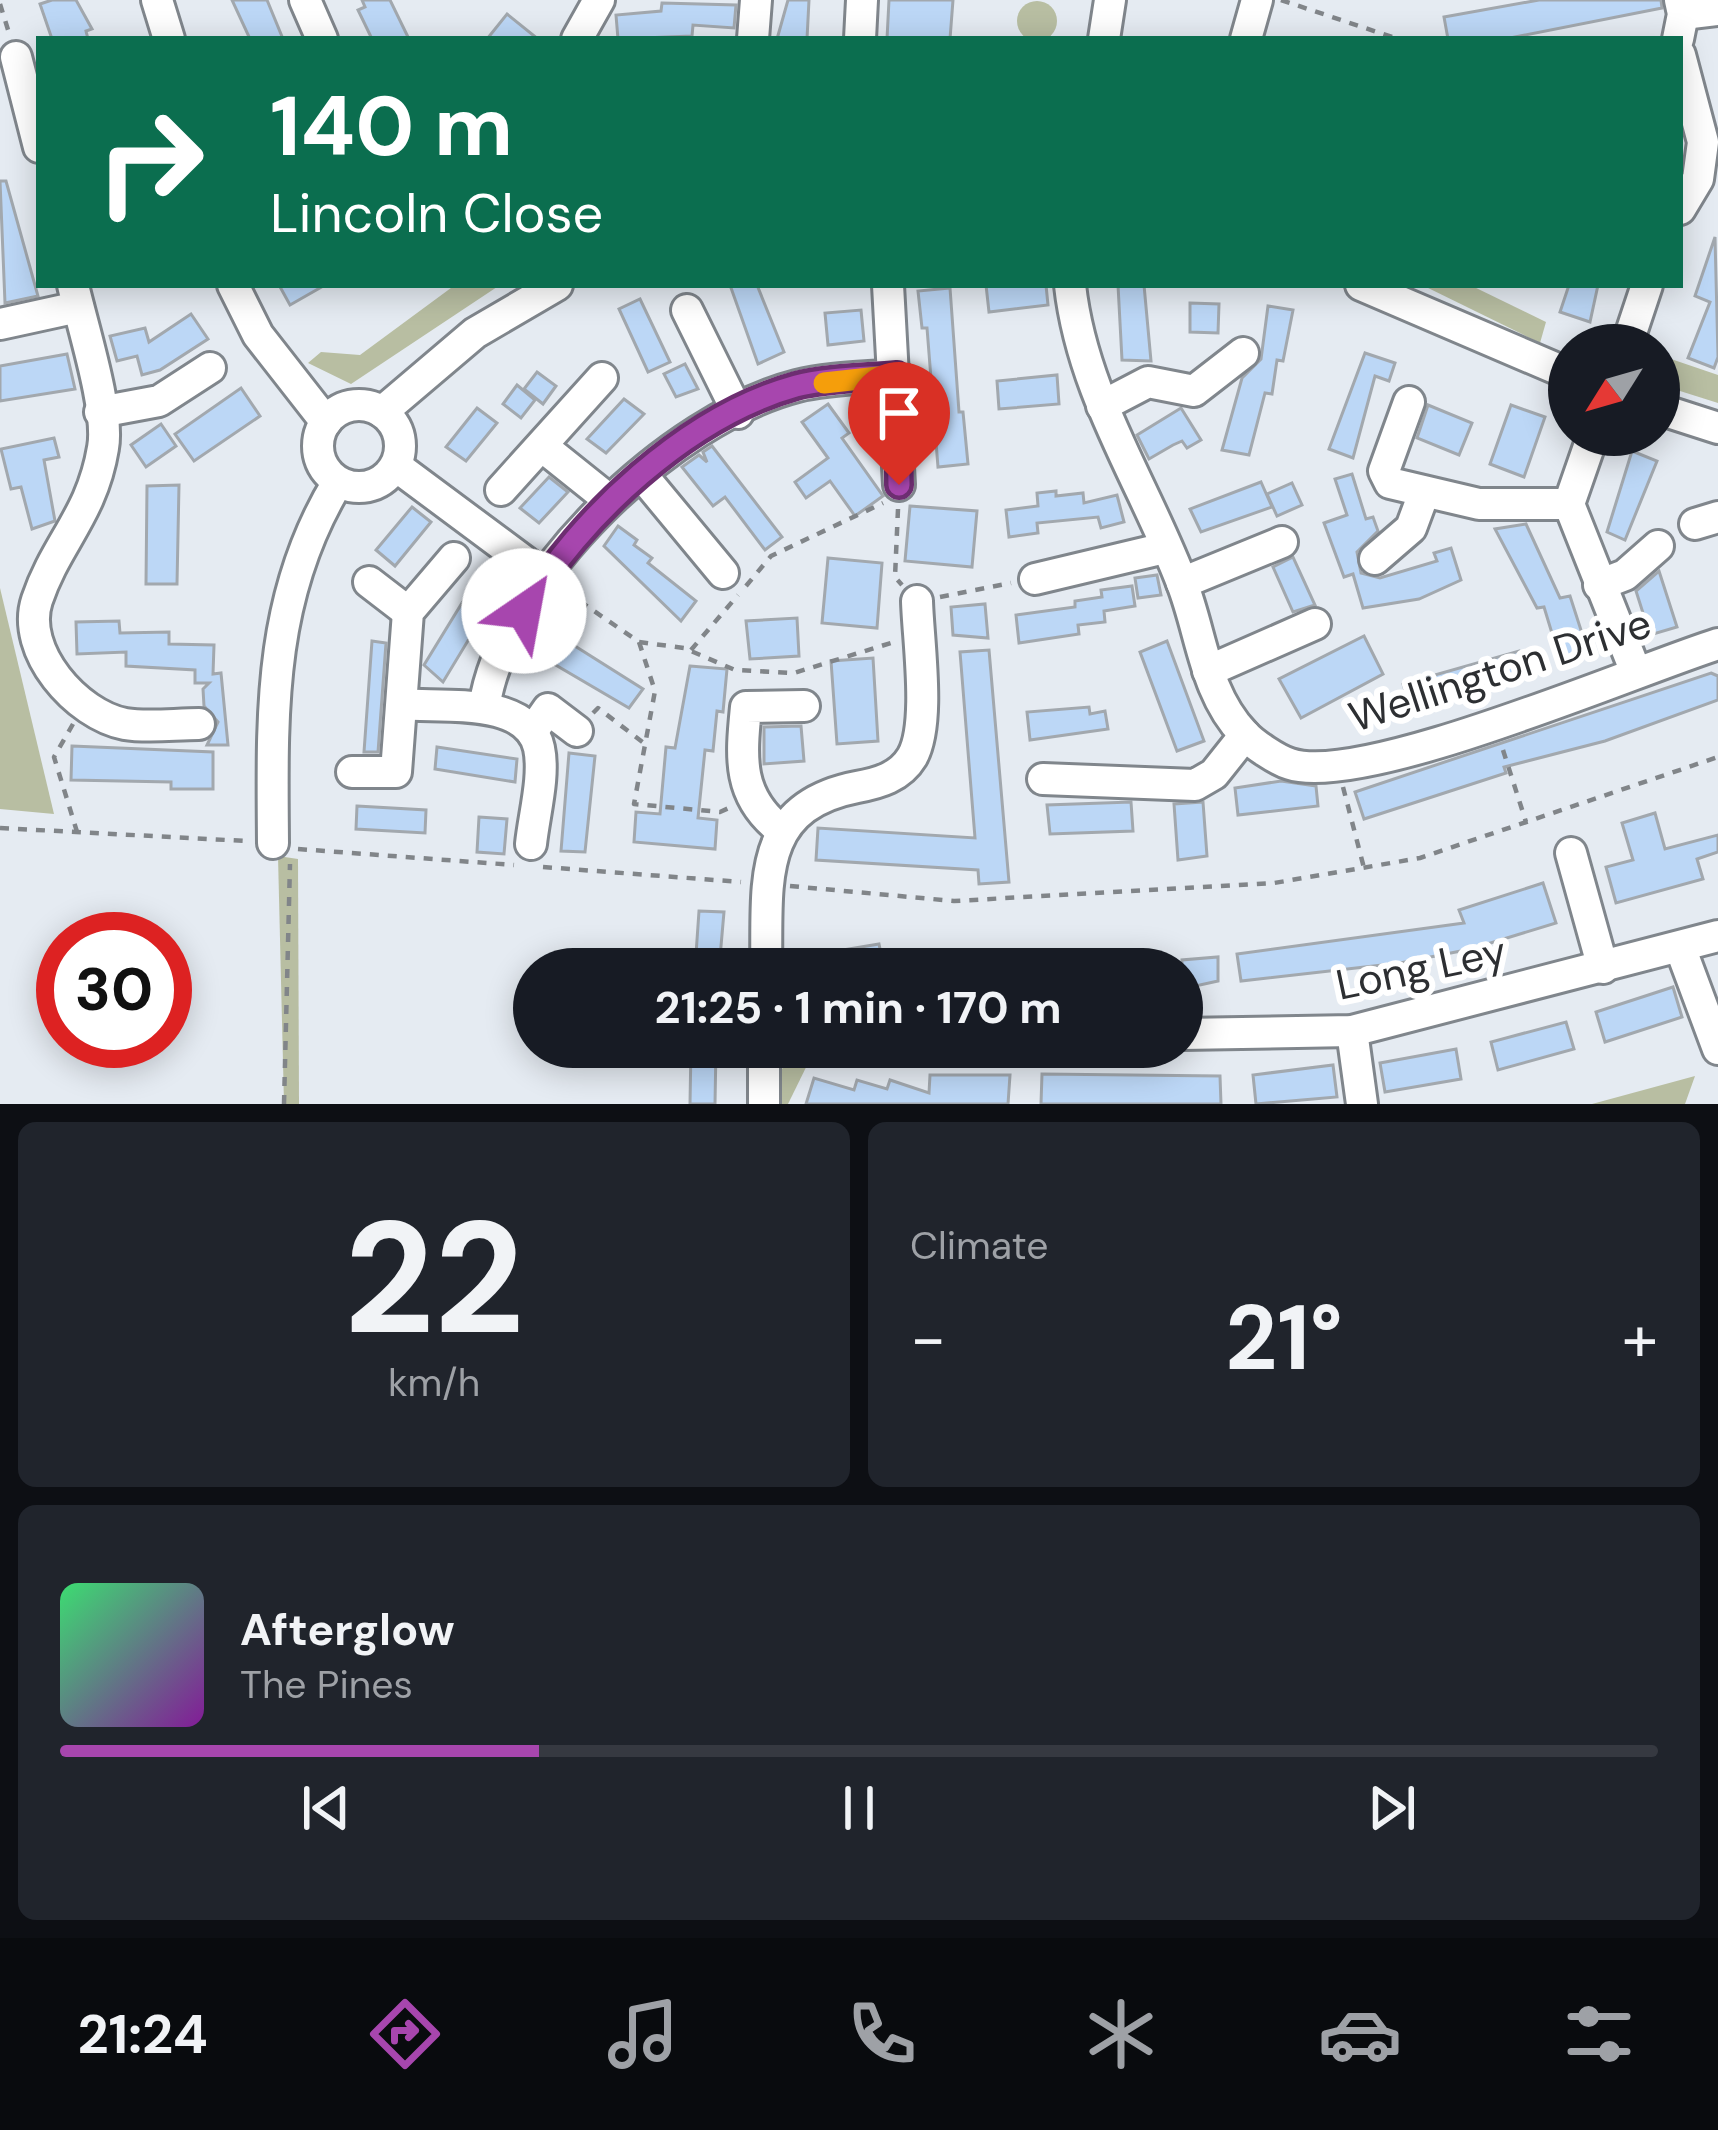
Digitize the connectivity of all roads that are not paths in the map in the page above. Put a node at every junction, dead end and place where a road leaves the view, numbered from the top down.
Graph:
1 (157, 0) edge
2 (305, 0) edge
3 (598, 0) edge
4 (756, 0) edge
5 (862, 0) edge
6 (1110, 0) edge
7 (1257, 0) edge
8 (1718, 10) edge
9 (1680, 18) edge
10 (168, 36) edge
11 (321, 36) edge
12 (579, 36) edge
13 (753, 36) edge
14 (860, 36) edge
15 (1104, 36) edge
16 (1247, 36) edge
17 (1683, 66) edge
18 (12, 74) edge
19 (36, 139) edge
20 (1708, 182) edge
21 (1683, 206) edge
22 (234, 288) edge
23 (552, 288) edge
24 (888, 288) edge
25 (1070, 288) edge
26 (1368, 288) edge
27 (1646, 288) edge
28 (75, 296) edge
29 (687, 310) dead end
30 (0, 324) edge
31 (1634, 324) edge
32 (1243, 353) dead end
33 (1548, 365) edge
34 (210, 368) dead end
35 (897, 375) junction
36 (602, 378) dead end
37 (1409, 402) dead end
38 (1102, 406) junction
39 (100, 412) junction
40 (382, 412) junction
41 (738, 413) junction
42 (1680, 416) edge
43 (326, 422) junction
44 (1718, 428) edge
45 (543, 446) junction
46 (1586, 456) edge
47 (396, 466) junction
48 (641, 474) junction
49 (338, 482) junction
50 (899, 485) dead end
51 (501, 490) dead end
52 (1424, 493) junction
53 (608, 499) junction
54 (1569, 504) junction
55 (1282, 542) dead end
56 (1658, 546) dead end
57 (1166, 548) junction
58 (454, 558) dead end
59 (1375, 559) dead end
60 (723, 573) dead end
61 (544, 576) junction
62 (1035, 579) road end
63 (369, 582) dead end
64 (1182, 583) junction
65 (1599, 585) junction
66 (917, 602) road end
67 (408, 612) junction
68 (1316, 624) dead end
69 (1718, 644) edge
70 (1635, 670) junction
71 (1208, 671) junction
72 (402, 704) junction
73 (804, 706) dead end
74 (484, 708) junction
75 (199, 724) dead end
76 (577, 731) road end
77 (532, 732) junction
78 (1245, 735) junction
79 (352, 772) dead end
80 (1043, 779) dead end
81 (782, 831) junction
82 (271, 844) road end
83 (532, 844) dead end
84 (1571, 853) dead end
85 (1718, 936) edge
86 (1680, 947) junction
87 (767, 948) edge
88 (1603, 968) junction
89 (1352, 1031) junction
90 (1203, 1034) edge
91 (1718, 1049) edge
92 (764, 1068) edge
93 (764, 1104) edge
94 (1362, 1104) edge

1 - 10 street
2 - 11 street
3 - 12 street
4 - 13 street
5 - 14 street
6 - 15 street
7 - 16 street
8 - 9 street
17 - 20 street
18 - 19 street
20 - 21 street
22 - 43 street
23 - 40 street
24 - 35 street
25 - 38 street, Wellington Drive
26 - 33 street
27 - 31 street
28 - 30 street
28 - 39 street
29 - 41 street
32 - 38 street
34 - 39 street
35 - 41 street
35 - 50 street
36 - 45 street
37 - 52 street
38 - 57 street, Wellington Drive
39 - 75 street
40 - 43 street
40 - 47 street
41 - 48 street
42 - 44 street
43 - 49 street
45 - 51 street
45 - 53 street
46 - 54 street
47 - 49 street
47 - 61 street
48 - 53 street
48 - 60 street
49 - 82 street
52 - 54 street
52 - 59 street
53 - 61 street
54 - 65 street
55 - 64 street
56 - 65 street
57 - 62 street
57 - 64 street, Wellington Drive
58 - 67 street
61 - 74 street
63 - 67 street
64 - 71 street, Wellington Drive
65 - 70 street
66 - 81 street
67 - 72 street
68 - 71 street
69 - 70 street, Wellington Drive
70 - 78 street, Wellington Drive
71 - 78 street, Wellington Drive
72 - 74 street
72 - 79 street
73 - 81 street
74 - 77 street
76 - 77 street
77 - 83 street
78 - 80 street
81 - 87 street
84 - 88 street
85 - 86 street, Long Ley
86 - 88 street, Long Ley
86 - 91 street
88 - 89 street, Long Ley
89 - 90 street, Long Ley
89 - 94 street
92 - 93 street

